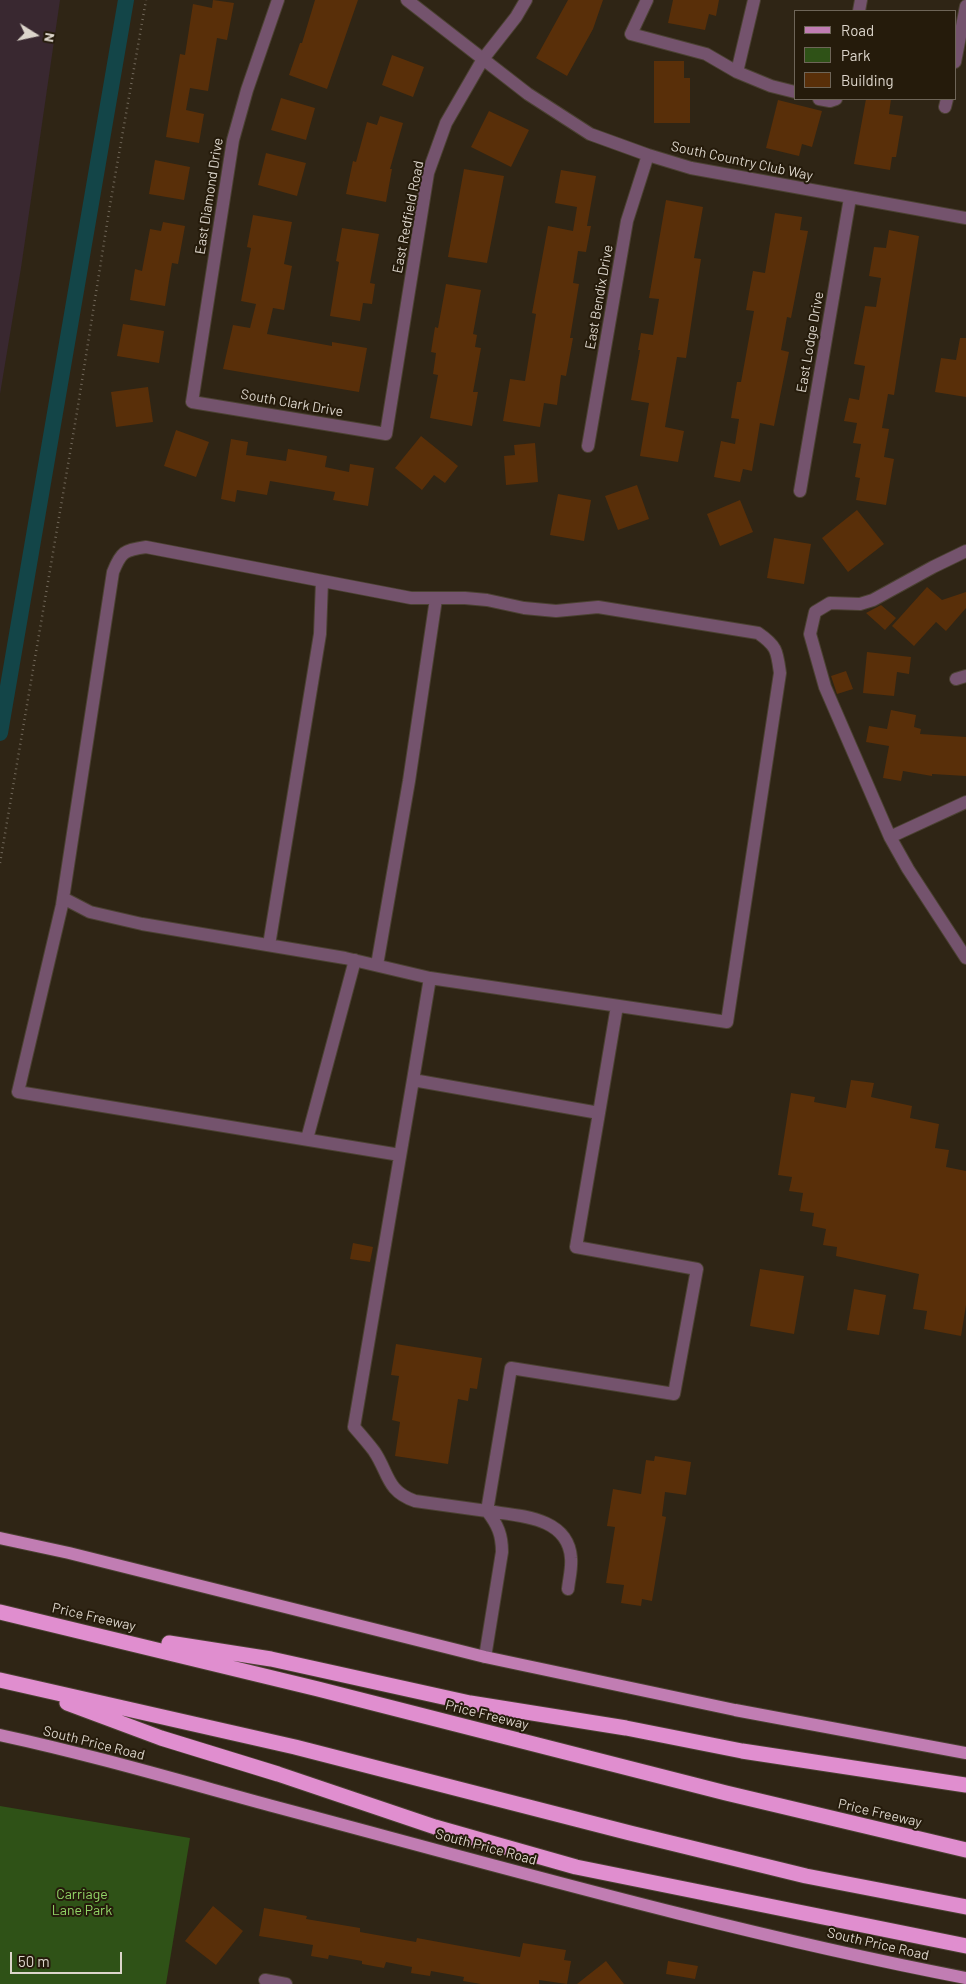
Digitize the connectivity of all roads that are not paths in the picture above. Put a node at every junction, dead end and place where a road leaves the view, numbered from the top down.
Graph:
1 (278, 0) edge
2 (407, 0) edge
3 (526, 0) edge
4 (647, 0) edge
5 (754, 0) edge
6 (966, 6) edge
7 (956, 57) edge
8 (483, 58) junction
9 (737, 72) junction
10 (794, 92) edge
11 (648, 156) junction
12 (850, 198) junction
13 (966, 218) edge
14 (192, 402) joint
15 (386, 434) joint
16 (588, 446) dead end
17 (800, 490) dead end
18 (966, 551) edge
19 (322, 581) junction
20 (436, 599) junction
21 (966, 802) edge
22 (890, 837) junction
23 (63, 898) junction
24 (269, 945) junction
25 (966, 958) edge
26 (355, 960) junction
27 (377, 966) junction
28 (430, 978) junction
29 (617, 1006) junction
30 (413, 1080) junction
31 (599, 1113) junction
32 (307, 1140) junction
33 (400, 1155) junction
34 (487, 1511) junction
35 (0, 1538) edge
36 (568, 1589) dead end
37 (0, 1612) edge
38 (66, 1627) junction
39 (485, 1657) junction
40 (6, 1681) edge
41 (0, 1735) edge
42 (966, 1752) edge
43 (966, 1785) edge
44 (966, 1850) edge
45 (966, 1907) edge
46 (966, 1946) edge
47 (966, 1978) edge
48 (265, 1980) dead end
49 (286, 1984) edge

1 - 14 street, East Diamond Drive
2 - 8 street, South Country Club Way
3 - 8 street, East Redfield Road
4 - 9 street
5 - 9 street
6 - 7 street
8 - 11 street, South Country Club Way
8 - 15 street, East Redfield Road
9 - 10 street
11 - 12 street, South Country Club Way
11 - 16 street, East Bendix Drive
12 - 13 street, South Country Club Way
12 - 17 street, East Lodge Drive
14 - 15 street, South Clark Drive
18 - 22 street
19 - 20 street
19 - 23 street
19 - 24 street
20 - 27 street
20 - 29 street
21 - 22 street
22 - 25 street
23 - 24 street
23 - 32 street
24 - 26 street
26 - 27 street
26 - 32 street
27 - 28 street
28 - 29 street
28 - 30 street
29 - 31 street
30 - 31 street
30 - 33 street
31 - 34 street
32 - 33 street
33 - 34 street
34 - 36 street
34 - 39 street
35 - 39 main road
37 - 38 highway, Price Freeway
38 - 43 highway
38 - 44 highway, Price Freeway
39 - 42 main road
40 - 45 highway
40 - 46 highway
41 - 47 main road, South Price Road
48 - 49 street

